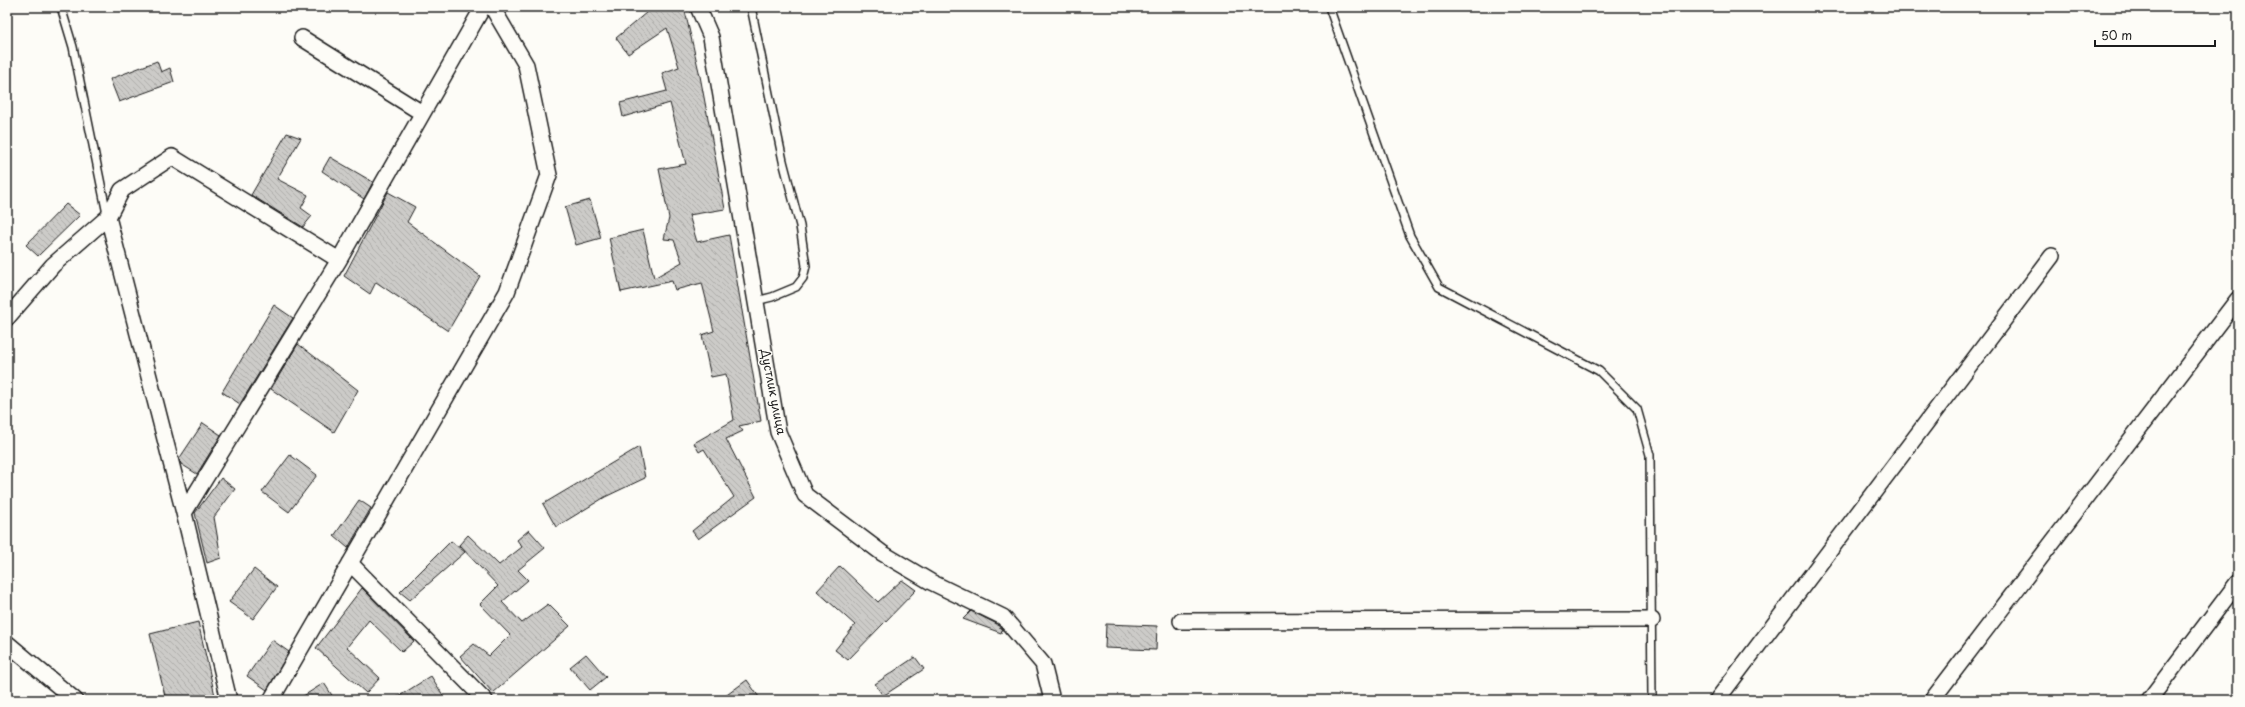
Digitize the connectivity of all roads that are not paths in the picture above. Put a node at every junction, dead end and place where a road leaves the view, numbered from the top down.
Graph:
1 (61, 7) edge
2 (483, 7) edge
3 (492, 7) edge
4 (698, 7) edge
5 (751, 7) edge
6 (1329, 7) edge
7 (302, 38) dead end
8 (422, 113) junction
9 (108, 217) junction
10 (2052, 256) dead end
11 (339, 260) junction
12 (2238, 299) edge
13 (756, 301) junction
14 (7, 318) edge
15 (184, 512) junction
16 (350, 563) junction
17 (2238, 582) edge
18 (1652, 620) junction
19 (1181, 621) dead end
20 (7, 643) edge
21 (75, 700) edge
22 (229, 700) edge
23 (271, 700) edge
24 (485, 700) edge
25 (1052, 700) edge
26 (1652, 700) edge
27 (1717, 700) edge
28 (1932, 700) edge
29 (2148, 700) edge

1 - 9 lane
2 - 8 street
3 - 16 street
4 - 13 street, Дустлик улица
5 - 13 lane
6 - 18 lane
7 - 8 street
8 - 11 street
9 - 11 street
9 - 14 street
9 - 15 street
10 - 27 street
11 - 15 street
12 - 28 street
13 - 25 street, Дустлик улица
15 - 22 street
16 - 23 street
16 - 24 street
17 - 29 street
18 - 19 street
18 - 26 lane
20 - 21 street

